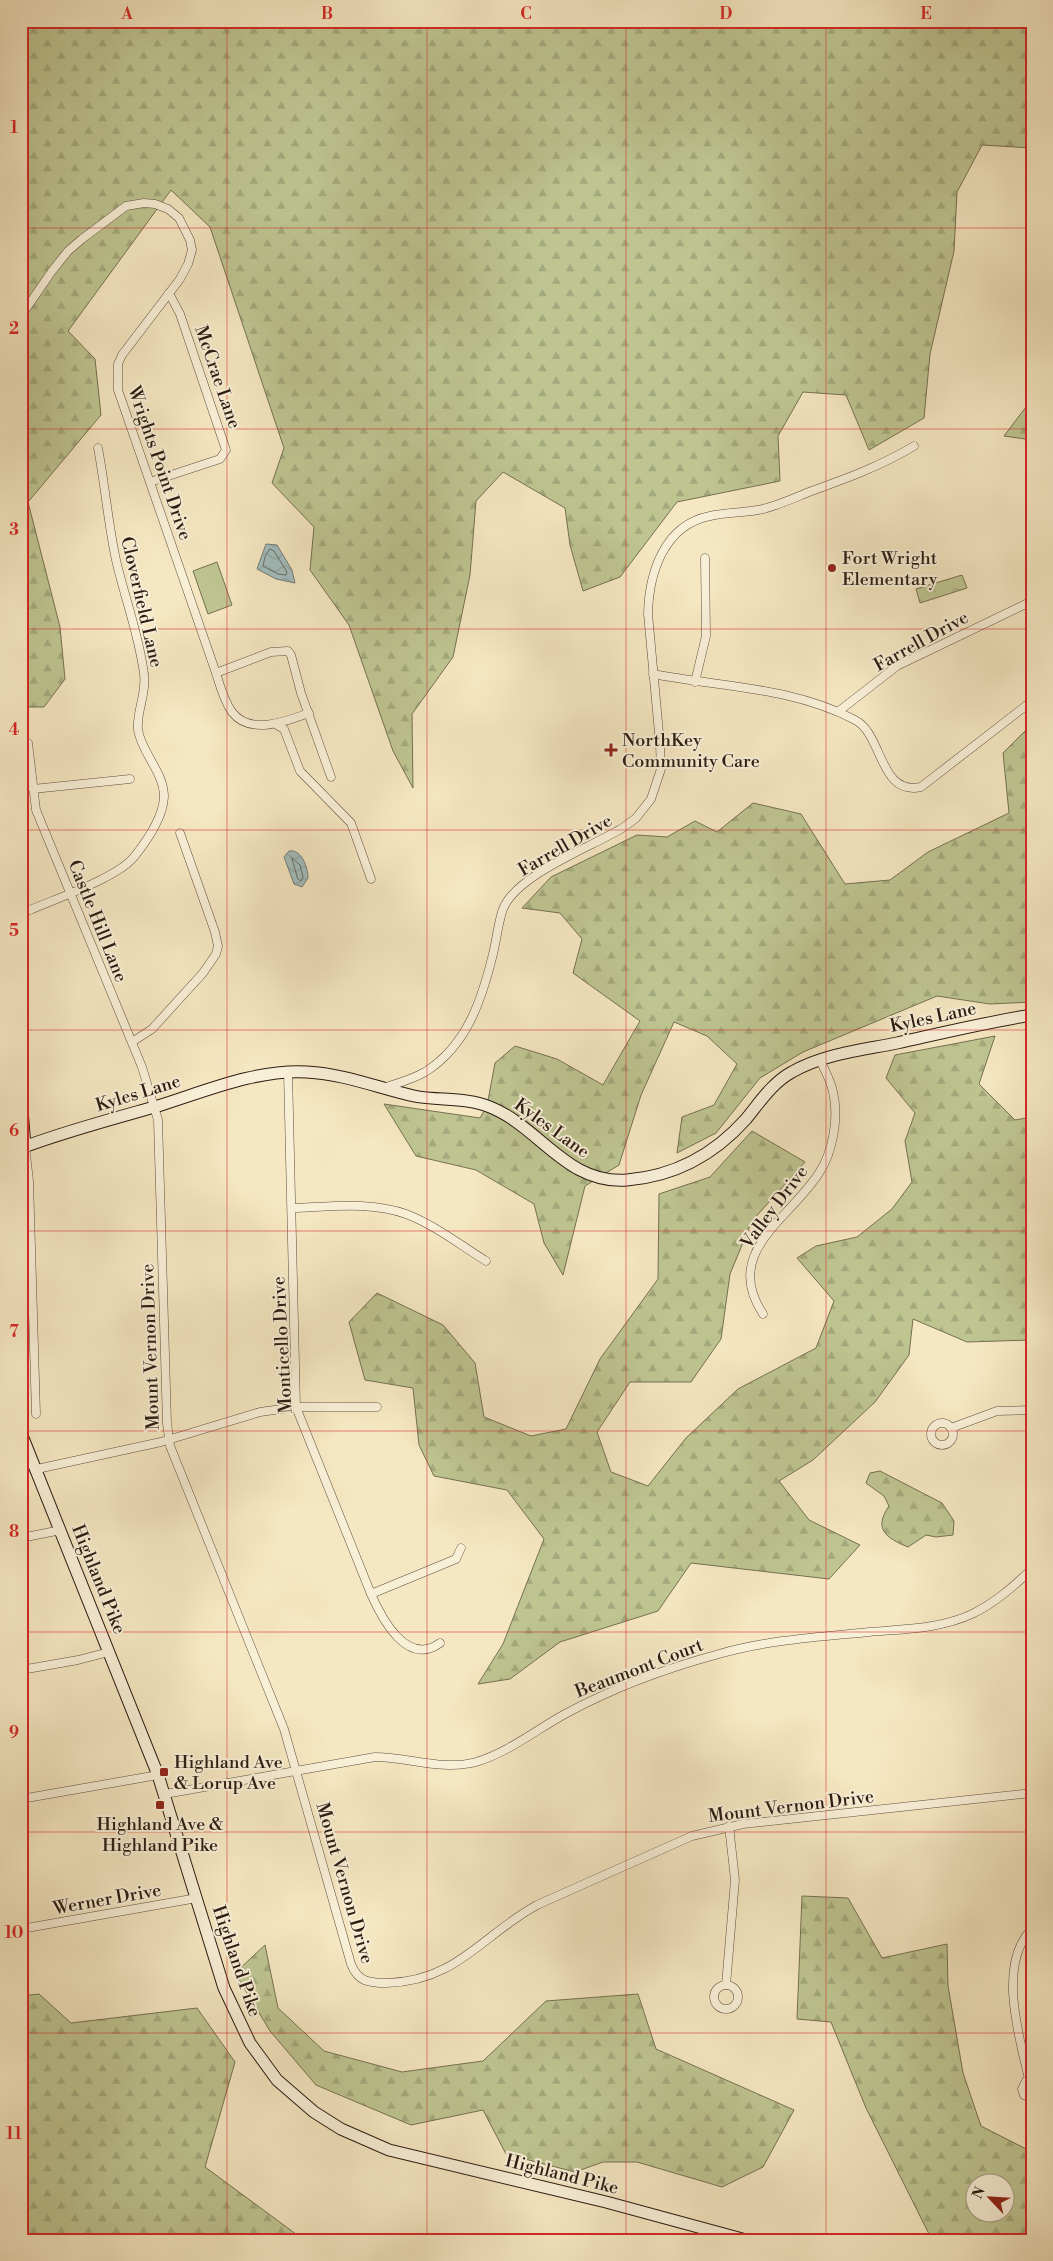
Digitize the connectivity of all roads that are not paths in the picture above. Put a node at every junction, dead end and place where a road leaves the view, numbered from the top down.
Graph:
1 (169, 293) junction
2 (21, 316) edge
3 (914, 446) dead end
4 (98, 448) dead end
5 (150, 482) junction
6 (705, 558) dead end
7 (1032, 600) edge
8 (216, 673) junction
9 (653, 674) junction
10 (695, 682) junction
11 (1032, 701) edge
12 (840, 711) junction
13 (309, 713) junction
14 (277, 724) junction
15 (28, 743) dead end
16 (331, 777) dead end
17 (130, 779) dead end
18 (33, 789) junction
19 (180, 833) dead end
20 (371, 879) dead end
21 (71, 892) junction
22 (21, 912) edge
23 (1032, 1015) edge
24 (132, 1042) junction
25 (820, 1060) junction
26 (288, 1072) junction
27 (386, 1087) junction
28 (21, 1098) edge
29 (155, 1106) junction
30 (23, 1147) edge
31 (292, 1208) junction
32 (486, 1261) dead end
33 (763, 1314) dead end
34 (296, 1407) junction
35 (376, 1407) dead end
36 (1032, 1410) edge
37 (36, 1414) dead end
38 (952, 1428) dead end
39 (21, 1433) edge
40 (168, 1440) junction
41 (37, 1469) junction
42 (61, 1530) junction
43 (21, 1538) edge
44 (461, 1548) dead end
45 (1032, 1569) edge
46 (371, 1594) junction
47 (440, 1643) dead end
48 (109, 1652) junction
49 (21, 1670) edge
50 (296, 1770) junction
51 (158, 1775) junction
52 (1032, 1793) edge
53 (165, 1794) junction
54 (21, 1799) edge
55 (729, 1826) junction
56 (197, 1898) junction
57 (21, 1929) edge
58 (1032, 1929) edge
59 (726, 1985) dead end
60 (1030, 2079) edge
61 (1032, 2098) edge
62 (746, 2240) edge

1 - 2 street, Wrights Point Drive
1 - 5 street, Wrights Point Drive
1 - 5 street, McCrae Lane
3 - 9 street, Farrell Drive
4 - 21 street, Cloverfield Lane
5 - 8 street, Wrights Point Drive
6 - 10 street
7 - 12 street, Farrell Drive
8 - 13 street
8 - 14 street, Wrights Point Drive
9 - 10 street
9 - 27 street, Farrell Drive
10 - 12 street
11 - 12 street
13 - 14 street, Wrights Point Drive
13 - 16 street
14 - 20 street
15 - 18 street, Castle Hill Lane
17 - 18 street
18 - 21 street, Castle Hill Lane
19 - 24 street
21 - 22 street, Cloverfield Lane
21 - 24 street, Castle Hill Lane
23 - 25 main road, Kyles Lane
24 - 29 street, Castle Hill Lane
25 - 27 main road, Kyles Lane
25 - 33 street, Valley Drive
26 - 27 main road, Kyles Lane
26 - 29 main road, Kyles Lane
26 - 31 street, Monticello Drive
28 - 30 main road
29 - 30 main road, Kyles Lane
29 - 40 street, Mount Vernon Drive
30 - 37 street
31 - 32 street
31 - 34 street, Monticello Drive
34 - 35 street
34 - 40 street
34 - 46 street, Monticello Drive
36 - 38 street
39 - 41 main road, Highland Pike
40 - 41 street
40 - 50 street, Mount Vernon Drive
41 - 42 main road, Highland Pike
42 - 43 street
42 - 48 main road, Highland Pike
44 - 46 street
45 - 50 street, Beaumont Court
46 - 47 street, Monticello Drive
48 - 49 street
48 - 51 main road, Highland Pike
50 - 53 street, Beaumont Court
50 - 55 street, Mount Vernon Drive
51 - 53 main road, Highland Pike
51 - 54 street
52 - 55 street, Mount Vernon Drive
53 - 56 main road, Highland Pike
55 - 59 street
56 - 57 street, Werner Drive
56 - 62 main road, Highland Pike
58 - 60 street
60 - 61 street

